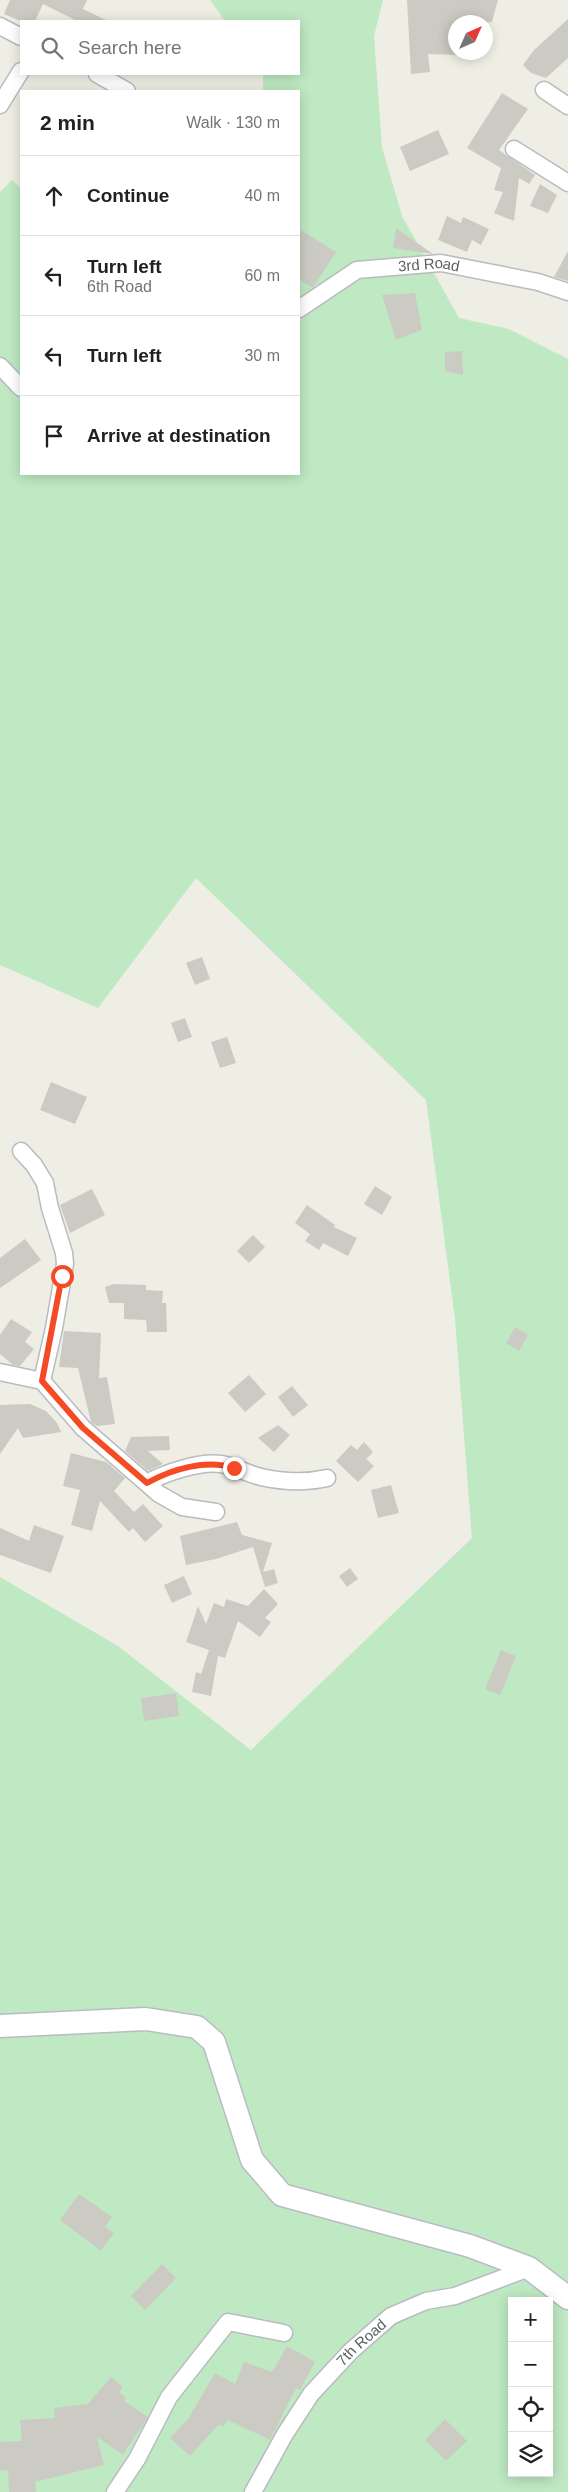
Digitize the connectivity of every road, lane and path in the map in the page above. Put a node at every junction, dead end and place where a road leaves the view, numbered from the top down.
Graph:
1 (0, 26) edge
2 (20, 36) edge
3 (20, 73) edge
4 (99, 75) edge
5 (125, 90) edge
6 (544, 90) dead end
7 (0, 105) edge
8 (568, 106) edge
9 (514, 148) dead end
10 (568, 183) edge
11 (568, 292) edge
12 (300, 308) edge
13 (0, 366) edge
14 (20, 387) edge
15 (21, 1151) dead end
16 (0, 1372) edge
17 (42, 1381) junction
18 (327, 1478) dead end
19 (147, 1483) junction
20 (216, 1512) dead end
21 (0, 2026) edge
22 (529, 2268) junction
23 (568, 2298) edge
24 (284, 2333) dead end
25 (115, 2492) edge
26 (254, 2492) edge

1 - 2 street
3 - 7 street
4 - 5 street
6 - 8 street
9 - 10 street
11 - 12 street, 3rd Road
13 - 14 street
15 - 17 street
16 - 17 street
17 - 19 street
18 - 19 street
19 - 20 street
21 - 22 main road
22 - 23 main road
22 - 26 street, 7th Road
24 - 25 street

